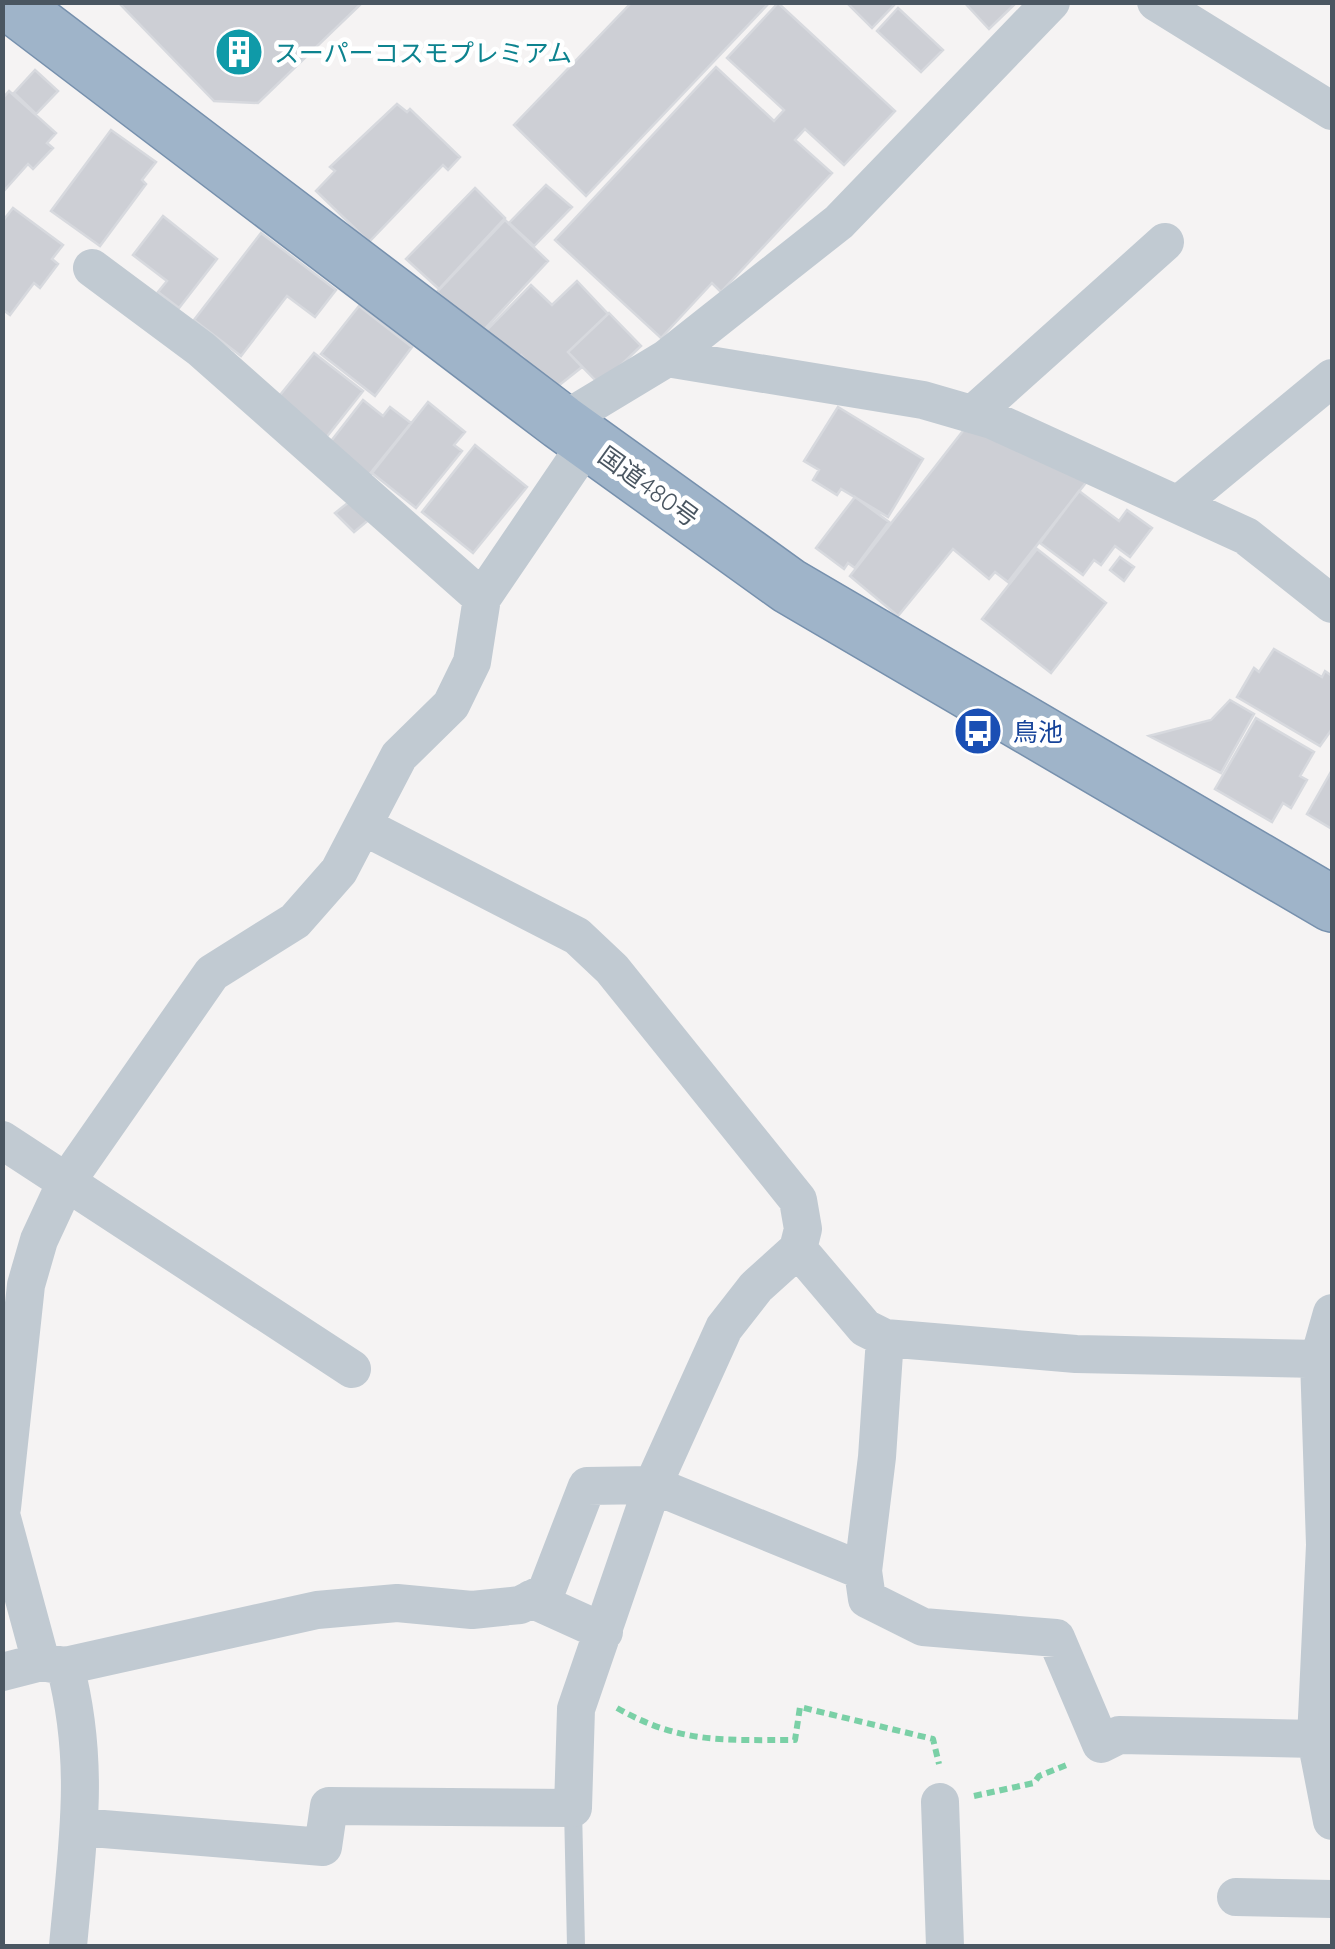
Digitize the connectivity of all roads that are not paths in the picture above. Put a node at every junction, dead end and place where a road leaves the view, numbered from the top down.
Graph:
1 (8, 2) edge
2 (1051, 2) edge
3 (1156, 2) edge
4 (1332, 111) edge
5 (1165, 242) dead end
6 (92, 268) dead end
7 (667, 358) junction
8 (1332, 378) edge
9 (973, 414) junction
10 (574, 432) junction
11 (1178, 505) junction
12 (482, 598) junction
13 (1332, 604) edge
14 (362, 826) junction
15 (1332, 904) edge
16 (2, 1140) edge
17 (65, 1184) junction
18 (798, 1249) junction
19 (1332, 1313) edge
20 (885, 1338) junction
21 (1319, 1358) junction
22 (352, 1370) dead end
23 (652, 1485) junction
24 (2, 1508) edge
25 (2, 1518) edge
26 (863, 1570) junction
27 (532, 1599) junction
28 (604, 1632) junction
29 (53, 1664) junction
30 (2, 1672) edge
31 (1316, 1739) junction
32 (940, 1802) road end
33 (573, 1808) junction
34 (1332, 1821) edge
35 (80, 1827) junction
36 (1236, 1898) dead end
37 (1332, 1899) edge
38 (68, 1946) edge
39 (576, 1946) edge
40 (945, 1946) edge

1 - 10 highway, 国道480号
2 - 7 street
3 - 4 street
5 - 9 street
6 - 12 street
7 - 9 street
7 - 10 street
8 - 11 street
9 - 11 street
10 - 12 street
10 - 15 highway, 国道480号
11 - 13 street
12 - 14 street
14 - 17 street
14 - 18 street
16 - 17 street
17 - 22 street
17 - 24 street
18 - 20 street
18 - 23 street
19 - 21 street
20 - 21 street
20 - 26 street
21 - 31 street
23 - 26 street
23 - 27 street
23 - 28 street
25 - 29 street
26 - 31 street
27 - 28 street
27 - 29 street
28 - 33 street
29 - 30 street
29 - 35 street
31 - 34 street
32 - 40 street
33 - 35 street
33 - 39 lane
35 - 38 street
36 - 37 street

